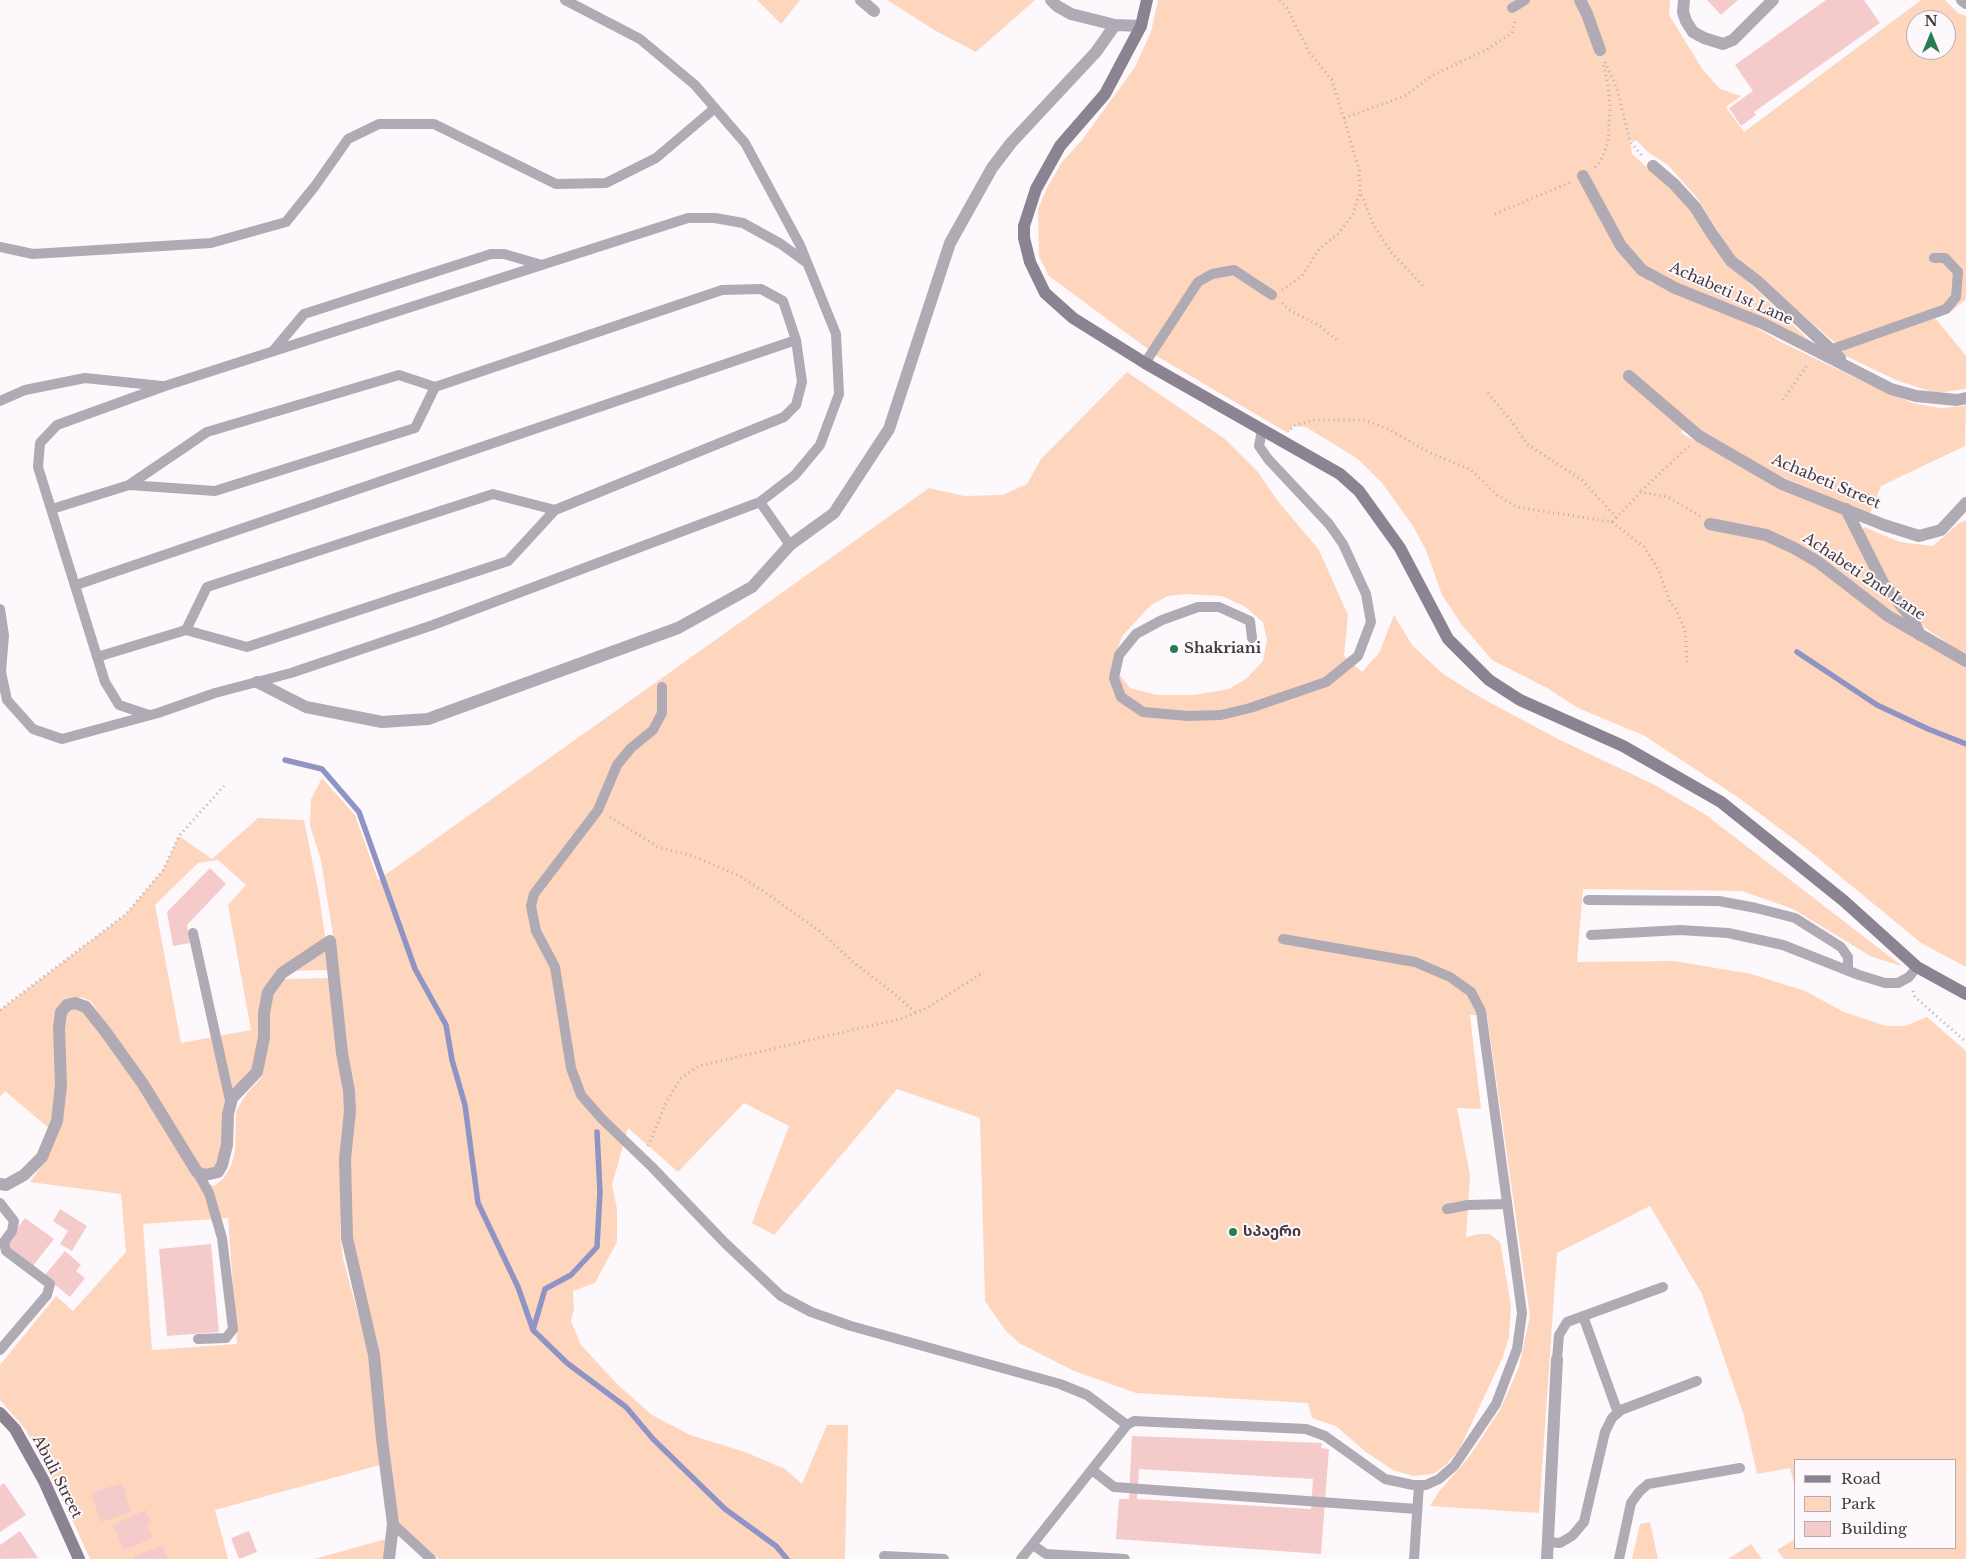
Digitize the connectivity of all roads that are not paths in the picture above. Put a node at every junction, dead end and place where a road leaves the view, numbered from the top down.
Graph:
1 (565, 0) edge
2 (862, 0) edge
3 (1051, 0) edge
4 (1147, 0) edge
5 (1525, 0) edge
6 (1580, 0) edge
7 (1684, 0) edge
8 (1773, 0) edge
9 (1962, 0) edge
10 (1966, 3) edge
11 (1512, 8) road end
12 (874, 11) dead end
13 (1115, 25) junction
14 (1141, 26) junction
15 (1600, 50) road end
16 (715, 108) junction
17 (1653, 166) road end
18 (1583, 176) road end
19 (0, 247) edge
20 (1934, 258) dead end
21 (807, 263) junction
22 (543, 265) junction
23 (1272, 295) road end
24 (796, 340) junction
25 (1830, 350) junction
26 (273, 351) junction
27 (1144, 363) junction
28 (1629, 376) dead end
29 (1866, 378) junction
30 (165, 386) junction
31 (435, 387) junction
32 (1966, 398) edge
33 (0, 401) edge
34 (1262, 430) junction
35 (130, 485) junction
36 (760, 502) junction
37 (1966, 503) edge
38 (52, 509) junction
39 (1846, 509) junction
40 (556, 510) junction
41 (1710, 524) road end
42 (790, 545) junction
43 (76, 585) junction
44 (0, 608) edge
45 (186, 630) junction
46 (1920, 635) junction
47 (1252, 638) dead end
48 (97, 657) junction
49 (1966, 661) edge
50 (258, 682) junction
51 (662, 687) dead end
52 (149, 715) junction
53 (1588, 900) dead end
54 (194, 933) dead end
55 (1591, 935) dead end
56 (1283, 940) dead end
57 (1917, 967) junction
58 (1848, 970) junction
59 (1966, 994) edge
60 (230, 1105) junction
61 (197, 1172) junction
62 (0, 1184) edge
63 (0, 1203) edge
64 (1507, 1204) junction
65 (1447, 1209) dead end
66 (1662, 1287) dead end
67 (1583, 1316) junction
68 (198, 1339) dead end
69 (0, 1350) edge
70 (1557, 1360) joint
71 (1697, 1381) dead end
72 (0, 1413) edge
73 (1618, 1413) junction
74 (1127, 1425) junction
75 (1740, 1468) dead end
76 (1092, 1470) junction
77 (1419, 1485) junction
78 (1417, 1508) junction
79 (393, 1524) junction
80 (1547, 1542) junction
81 (1033, 1545) junction
82 (884, 1556) dead end
83 (79, 1559) edge
84 (390, 1559) edge
85 (431, 1559) edge
86 (944, 1559) edge
87 (1022, 1559) edge
88 (1125, 1559) edge
89 (1414, 1559) edge
90 (1547, 1559) edge
91 (1619, 1559) edge

1 - 16 lane
2 - 12 street
3 - 13 street
4 - 14 street
5 - 11 lane
6 - 15 street
7 - 8 street
9 - 10 street
13 - 14 street
13 - 42 street
14 - 27 street
16 - 19 lane
16 - 21 lane
17 - 25 street
18 - 29 street, Achabeti 1st Lane
20 - 25 lane
21 - 22 lane
21 - 36 lane
22 - 26 lane
22 - 26 lane
23 - 27 lane
24 - 31 lane
24 - 40 lane
24 - 43 lane
25 - 29 street
26 - 30 lane
27 - 34 street
28 - 39 street, Achabeti Street
29 - 32 street, Achabeti 1st Lane
30 - 33 lane
30 - 38 lane
31 - 35 lane
31 - 35 lane
34 - 47 lane
34 - 57 street
35 - 38 lane
36 - 42 lane
36 - 50 lane
37 - 39 street, Achabeti Street
38 - 43 lane
39 - 46 street
40 - 45 lane
40 - 45 lane
41 - 46 street, Achabeti 2nd Lane
42 - 50 street
43 - 48 lane
44 - 52 lane
45 - 48 lane
46 - 49 street, Achabeti 2nd Lane
48 - 52 lane
50 - 52 lane
51 - 74 lane
53 - 58 lane
54 - 60 lane
55 - 58 lane
56 - 64 lane
57 - 58 lane
57 - 59 street
60 - 61 street
60 - 79 street
61 - 62 street
61 - 68 lane
63 - 69 lane
64 - 65 lane
64 - 77 lane
66 - 67 lane
67 - 70 lane
67 - 73 lane
70 - 80 street
71 - 73 lane
72 - 83 street, Abuli Street
73 - 80 lane
74 - 76 lane
74 - 77 lane
75 - 91 lane
76 - 78 lane
76 - 81 lane
77 - 78 lane
78 - 89 lane
79 - 84 street
79 - 85 lane
80 - 90 street
81 - 87 lane
81 - 88 lane
82 - 86 lane

